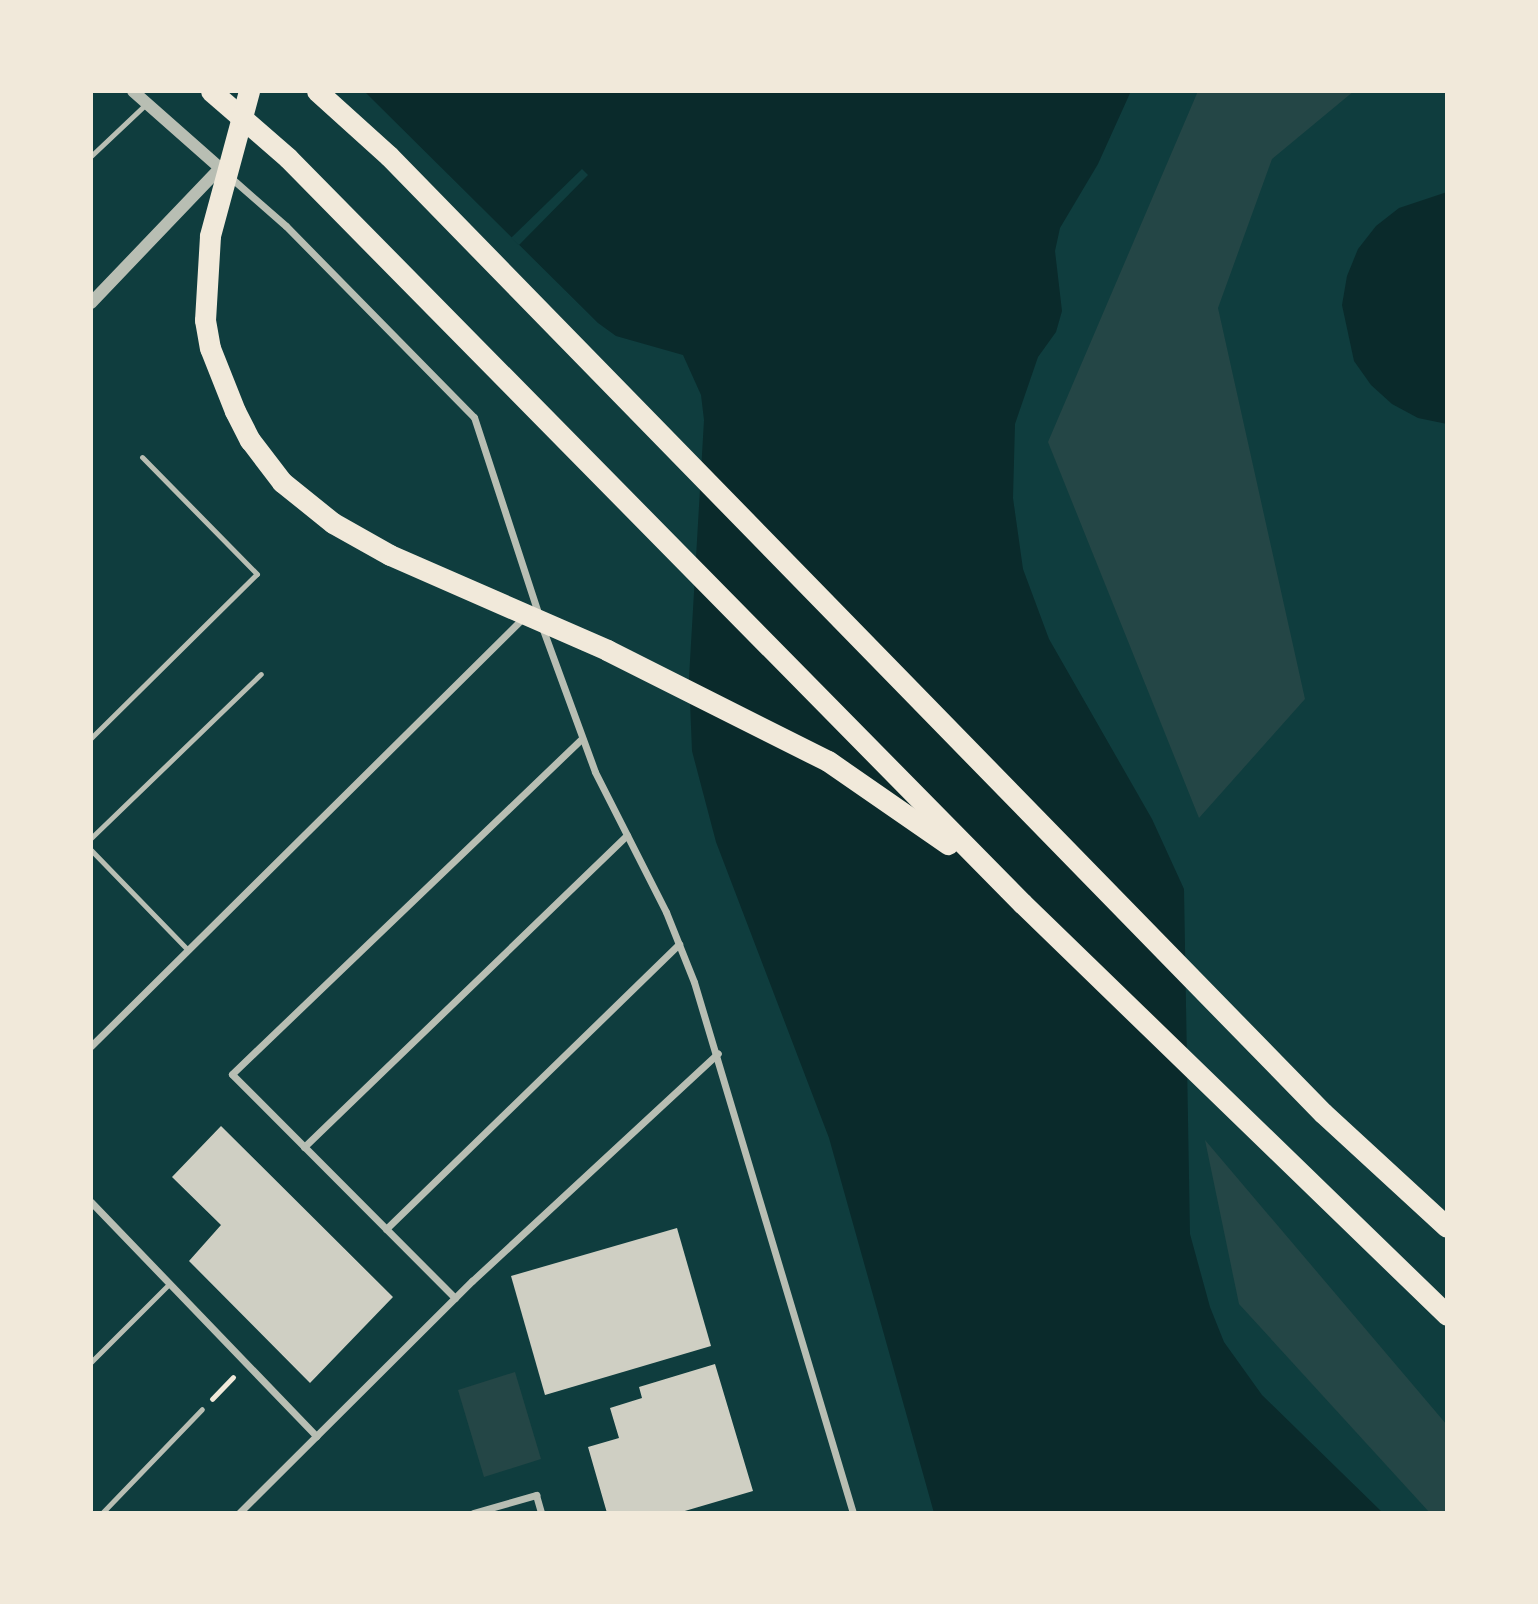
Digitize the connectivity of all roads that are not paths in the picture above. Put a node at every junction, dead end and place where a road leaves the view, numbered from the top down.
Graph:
1 (133, 91) edge
2 (211, 91) edge
3 (317, 91) edge
4 (249, 93) edge
5 (147, 103) junction
6 (91, 156) edge
7 (220, 168) junction
8 (91, 303) edge
9 (142, 457) dead end
10 (535, 606) junction
11 (261, 674) dead end
12 (91, 737) edge
13 (582, 738) junction
14 (627, 835) junction
15 (91, 838) edge
16 (91, 850) edge
17 (1021, 903) junction
18 (679, 944) junction
19 (188, 950) junction
20 (91, 1046) edge
21 (718, 1053) junction
22 (304, 1147) junction
23 (91, 1202) edge
24 (1447, 1227) edge
25 (386, 1229) junction
26 (169, 1284) junction
27 (455, 1298) junction
28 (1447, 1315) edge
29 (91, 1362) edge
30 (202, 1409) road end
31 (316, 1436) junction
32 (102, 1513) edge
33 (239, 1513) edge
34 (473, 1513) edge
35 (541, 1513) edge
36 (853, 1513) edge

1 - 5 street
2 - 17 highway
3 - 24 highway
4 - 17 highway
5 - 6 lane
5 - 7 street
7 - 8 street
7 - 10 street
9 - 12 lane
10 - 13 street
10 - 19 street
11 - 15 lane
13 - 14 street
13 - 22 street
14 - 18 street
14 - 22 street
16 - 19 lane
17 - 28 highway
18 - 21 street
18 - 25 street
19 - 20 street
21 - 27 street
21 - 36 street
22 - 25 street
23 - 26 street
25 - 27 street
26 - 29 lane
26 - 31 street
27 - 31 street
30 - 32 lane
31 - 33 street
34 - 35 street

